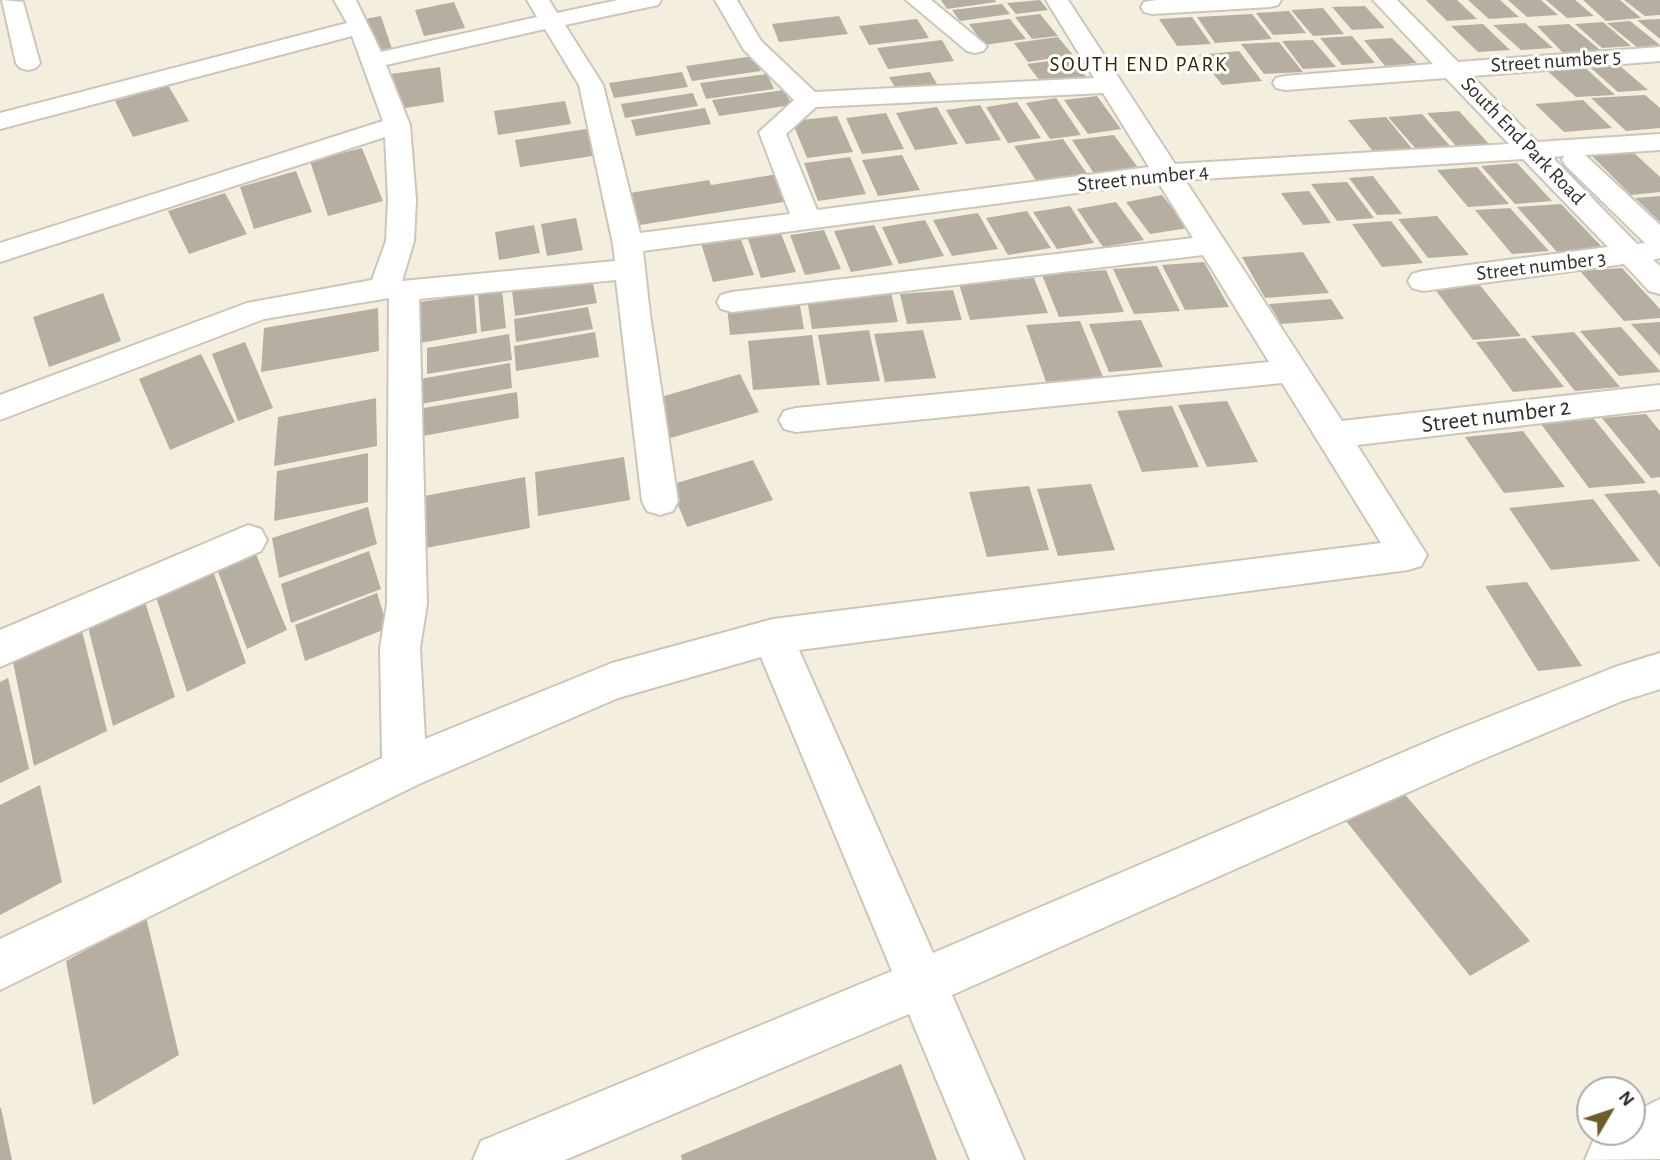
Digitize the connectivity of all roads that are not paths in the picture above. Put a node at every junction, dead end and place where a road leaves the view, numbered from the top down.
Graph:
1 (345, 0) edge
2 (538, 0) edge
3 (650, 0) edge
4 (726, 0) edge
5 (918, 0) edge
6 (1057, 0) edge
7 (1270, 0) edge
8 (1384, 0) edge
9 (1410, 0) edge
10 (11, 2) edge
11 (1152, 7) dead end
12 (552, 21) junction
13 (360, 27) junction
14 (975, 46) dead end
15 (1660, 54) edge
16 (373, 61) junction
17 (29, 63) dead end
18 (1484, 66) junction
19 (1453, 69) junction
20 (1285, 83) dead end
21 (1111, 85) junction
22 (1510, 94) dead end
23 (809, 100) junction
24 (0, 121) edge
25 (1537, 121) dead end
26 (397, 125) junction
27 (1660, 142) edge
28 (1563, 149) junction
29 (1531, 151) junction
30 (1165, 173) junction
31 (806, 219) junction
32 (1660, 240) edge
33 (1213, 245) junction
34 (1646, 252) edge
35 (0, 253) edge
36 (630, 257) junction
37 (1423, 281) dead end
38 (1660, 284) edge
39 (395, 290) junction
40 (732, 302) dead end
41 (1292, 371) junction
42 (1660, 397) edge
43 (0, 408) edge
44 (796, 420) dead end
45 (1332, 435) junction
46 (660, 501) dead end
47 (248, 540) dead end
48 (773, 636) junction
49 (0, 649) edge
50 (1660, 671) edge
51 (404, 769) junction
52 (0, 965) edge
53 (923, 983) junction
54 (1660, 1126) edge
55 (500, 1160) edge
56 (997, 1160) edge
57 (1612, 1160) edge

1 - 13 street
2 - 12 street
3 - 12 street
4 - 23 street
5 - 14 street
6 - 21 street
7 - 11 street
8 - 19 street, South End Park Road
9 - 18 street, South End Park Road
10 - 17 street
12 - 16 street
12 - 36 street
13 - 16 street
13 - 24 street
15 - 18 street, Street number 5
16 - 26 street
18 - 19 street, Street number 5
18 - 22 street, South End Park Road
19 - 20 street, Street number 5
19 - 29 street, South End Park Road
21 - 23 street
21 - 30 street
23 - 31 street
25 - 28 street, South End Park Road
26 - 35 street
26 - 39 street
27 - 28 street, Street number 4
28 - 29 street, Street number 4
28 - 32 street, South End Park Road
29 - 30 street, Street number 4
29 - 34 street, South End Park Road
30 - 31 street, Street number 4
30 - 33 street
31 - 36 street, Street number 4
33 - 40 street
33 - 41 street
34 - 37 street, Street number 3
34 - 38 street, South End Park Road
36 - 39 street, Street number 4
36 - 46 street
39 - 43 street, Street number 4
39 - 51 street
41 - 44 street
41 - 45 street
42 - 45 street, Street number 2
45 - 48 street
47 - 49 street
48 - 51 street
48 - 53 street
50 - 53 street
51 - 52 street
53 - 55 street
53 - 56 street
54 - 57 street

